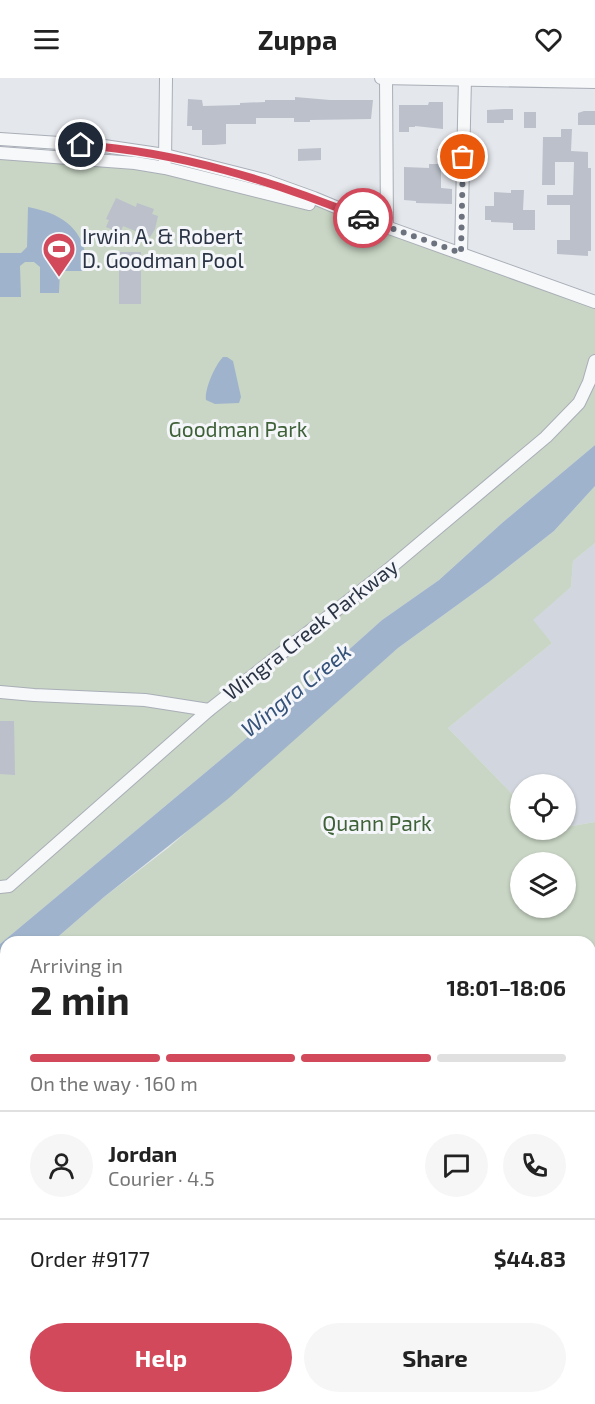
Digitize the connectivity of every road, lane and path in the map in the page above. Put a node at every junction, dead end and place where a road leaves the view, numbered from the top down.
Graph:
1 (166, 78) edge
2 (384, 78) edge
3 (465, 79) edge
4 (595, 82) edge
5 (0, 139) edge
6 (0, 153) edge
7 (165, 161) junction
8 (387, 227) junction
9 (461, 253) junction
10 (595, 302) edge
11 (595, 361) edge
12 (0, 692) edge
13 (209, 710) junction
14 (5, 887) edge

1 - 7 street
2 - 3 street
2 - 8 street
3 - 4 street
3 - 9 street
5 - 7 street
6 - 7 street
7 - 8 street
8 - 9 street
9 - 10 street
11 - 13 street, Wingra Creek Parkway
12 - 13 street
13 - 14 street, Wingra Creek Parkway

